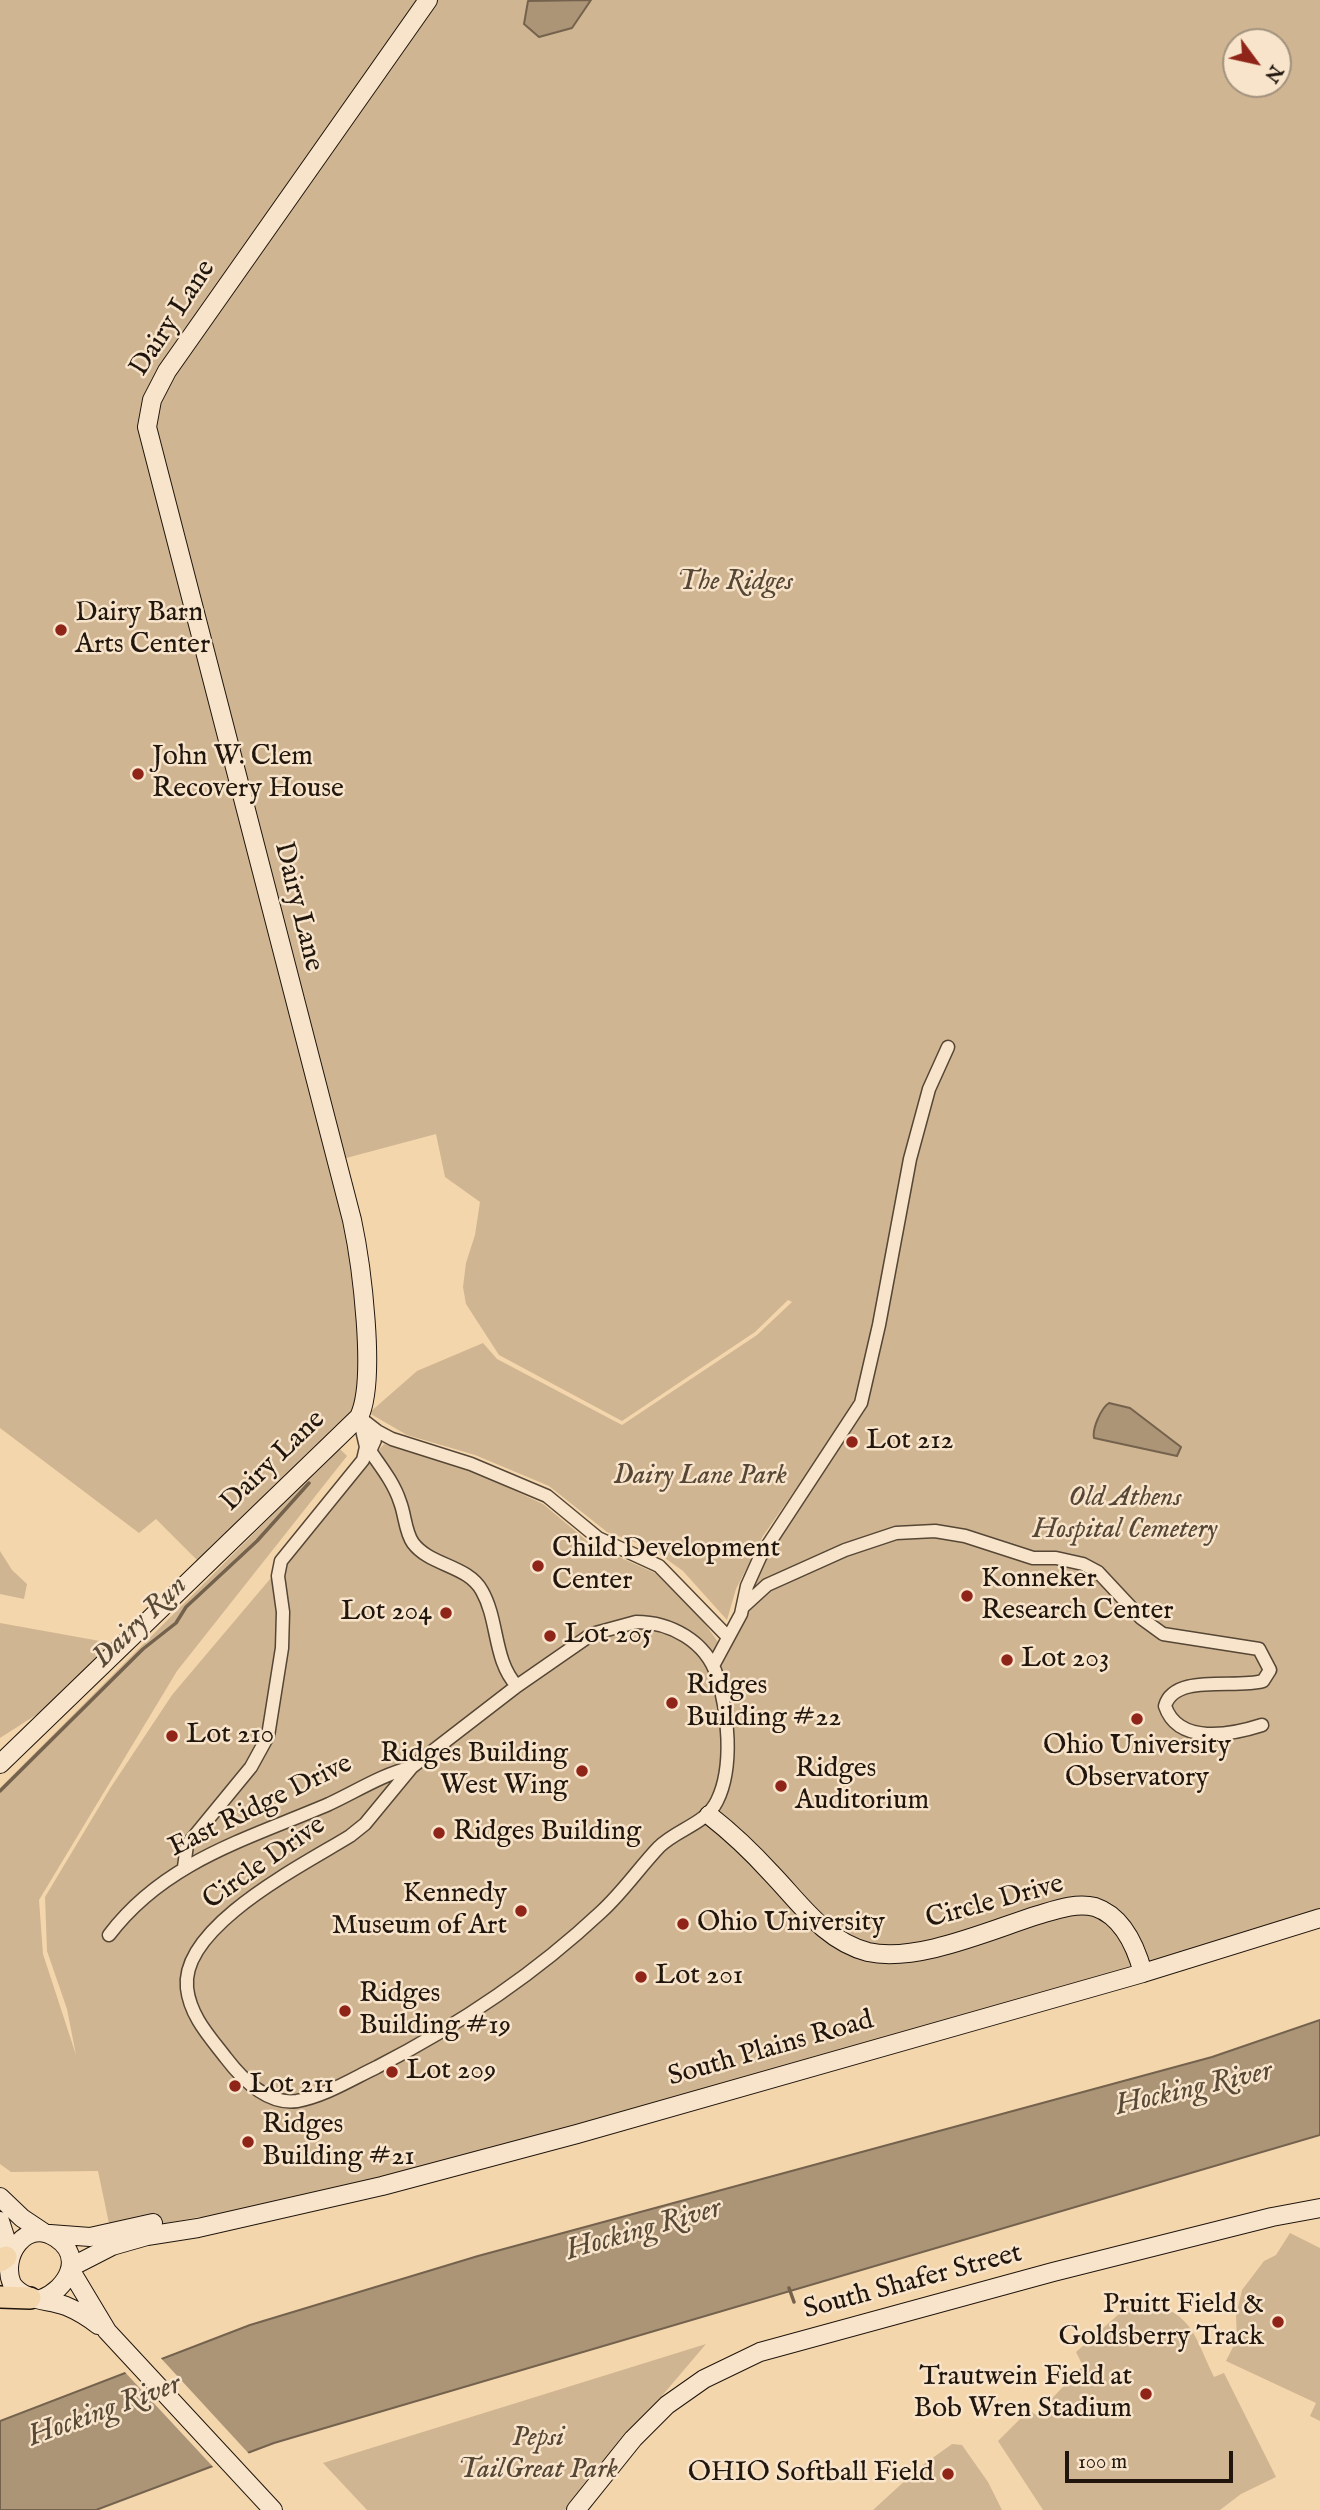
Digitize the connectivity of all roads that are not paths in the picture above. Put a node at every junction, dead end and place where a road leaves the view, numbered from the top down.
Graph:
1 (428, 0) edge
2 (948, 1047) dead end
3 (359, 1416) junction
4 (744, 1606) junction
5 (728, 1637) junction
6 (713, 1664) junction
7 (517, 1686) junction
8 (1262, 1725) dead end
9 (0, 1763) edge
10 (412, 1767) junction
11 (709, 1815) junction
12 (184, 1867) junction
13 (1320, 1918) edge
14 (110, 1935) dead end
15 (1143, 1973) junction
16 (0, 2197) edge
17 (1320, 2208) edge
18 (233, 2219) junction
19 (0, 2221) edge
20 (46, 2233) junction
21 (5, 2255) edge
22 (71, 2269) junction
23 (0, 2297) edge
24 (35, 2298) junction
25 (107, 2331) junction
26 (273, 2510) edge
27 (576, 2510) edge

1 - 3 street, Dairy Lane
2 - 4 street
3 - 5 street
3 - 7 street
3 - 9 street, Dairy Lane
3 - 12 street
4 - 5 street
4 - 8 street
5 - 6 street
6 - 7 street, Circle Drive
6 - 11 street
7 - 10 street, Circle Drive
10 - 11 street, Circle Drive
10 - 12 street, East Ridge Drive
11 - 15 street, Circle Drive
12 - 14 street, East Ridge Drive
13 - 15 street, South Plains Road
15 - 18 street, South Plains Road
16 - 20 street
17 - 27 street, South Shafer Street
18 - 20 street, South Plains Road
18 - 22 street, South Plains Road
19 - 21 street
20 - 21 street
20 - 22 street
21 - 24 street
22 - 24 street
22 - 25 street
23 - 24 highway
24 - 25 street
25 - 26 street

